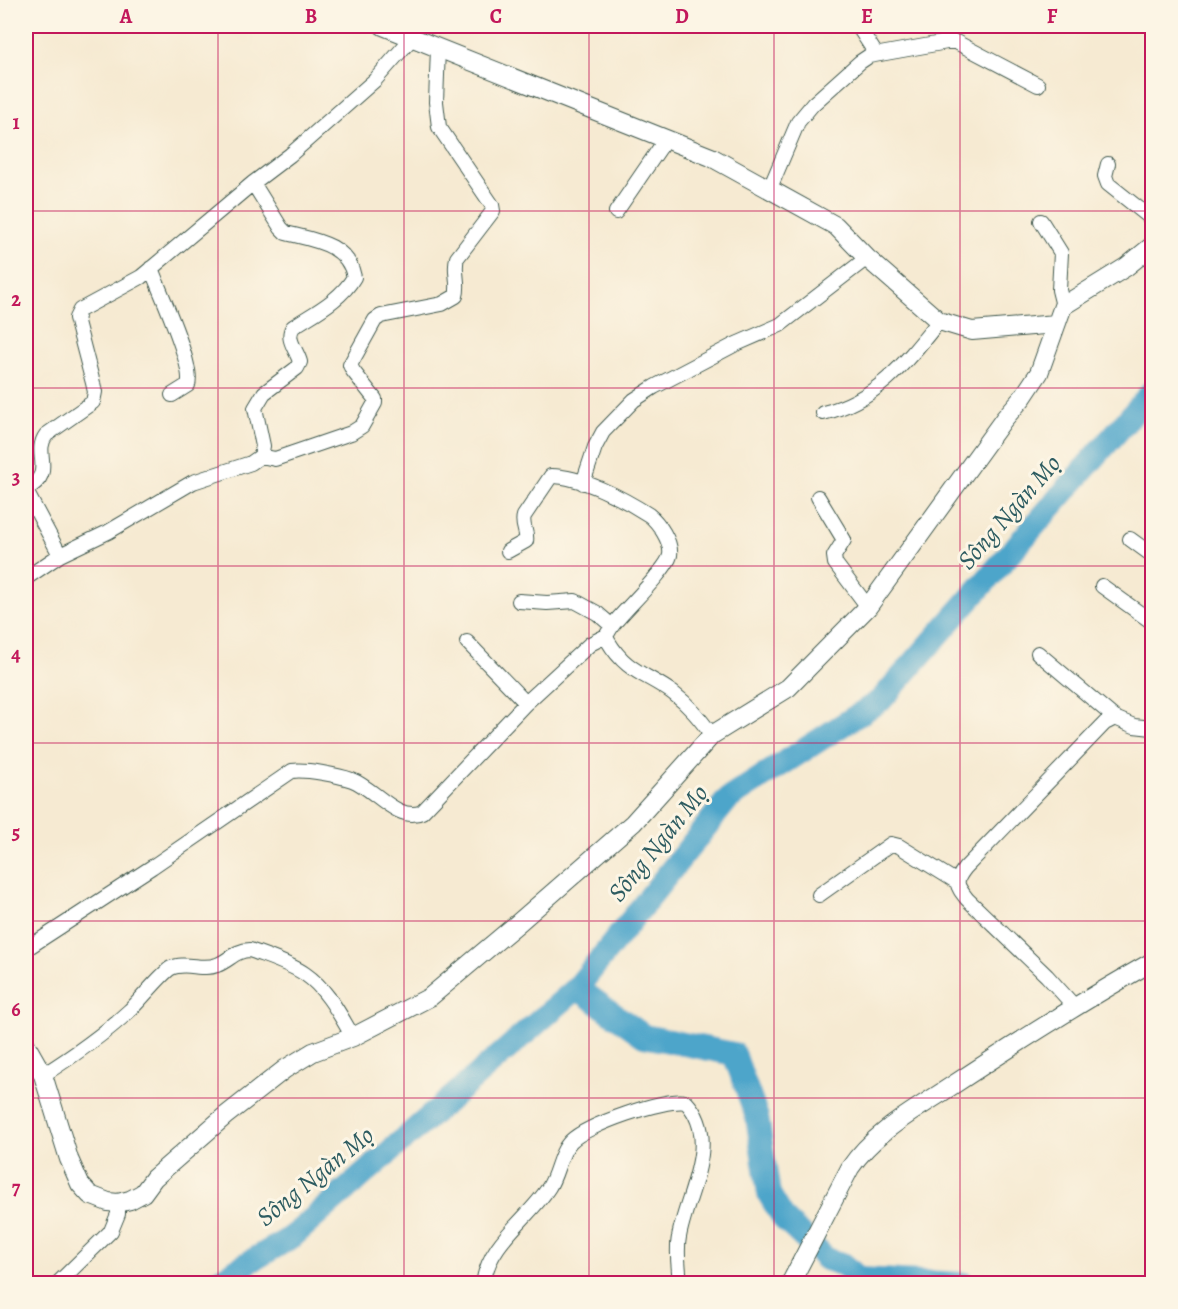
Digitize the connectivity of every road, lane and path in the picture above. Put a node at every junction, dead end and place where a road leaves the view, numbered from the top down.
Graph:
1 (383, 26) edge
2 (858, 26) edge
3 (412, 38) junction
4 (438, 48) junction
5 (876, 54) junction
6 (1038, 85) dead end
7 (666, 139) junction
8 (1108, 164) dead end
9 (253, 183) junction
10 (770, 188) junction
11 (616, 212) dead end
12 (1152, 219) edge
13 (1041, 221) dead end
14 (1152, 246) edge
15 (867, 258) junction
16 (151, 268) junction
17 (1063, 306) junction
18 (939, 321) junction
19 (1056, 324) junction
20 (172, 395) dead end
21 (823, 413) dead end
22 (261, 456) junction
23 (583, 483) junction
24 (26, 490) edge
25 (818, 496) dead end
26 (1130, 539) dead end
27 (508, 551) dead end
28 (60, 555) junction
29 (1152, 555) edge
30 (26, 578) edge
31 (1102, 586) dead end
32 (519, 601) dead end
33 (868, 606) junction
34 (1152, 622) edge
35 (609, 631) junction
36 (467, 642) dead end
37 (1038, 653) dead end
38 (526, 703) junction
39 (1116, 718) junction
40 (1152, 728) edge
41 (712, 735) junction
42 (957, 882) junction
43 (819, 895) dead end
44 (26, 949) edge
45 (1152, 962) edge
46 (1076, 1007) junction
47 (353, 1036) junction
48 (26, 1045) edge
49 (42, 1075) junction
50 (118, 1203) junction
51 (792, 1279) edge
52 (57, 1284) edge
53 (483, 1284) edge
54 (680, 1284) edge

1 - 3 street
2 - 5 street
3 - 4 street
3 - 9 street
4 - 7 street
4 - 22 street
5 - 6 street
5 - 10 street
7 - 10 street
7 - 11 street
8 - 12 street
9 - 16 street
9 - 22 street
10 - 15 street
13 - 17 street
14 - 17 street
15 - 18 street
15 - 23 street
16 - 20 street
16 - 24 street
17 - 19 street
18 - 19 street
18 - 21 street
19 - 33 street
22 - 28 street
23 - 27 street
23 - 35 street
24 - 28 street
25 - 33 street
26 - 29 street
28 - 30 street
31 - 34 street
32 - 35 street
33 - 41 street
35 - 38 street
35 - 41 street
36 - 38 street
37 - 39 street
38 - 44 street
39 - 40 street
39 - 42 street
41 - 47 street
42 - 43 street
42 - 46 street
45 - 46 street
46 - 51 street
47 - 49 street
47 - 50 street
48 - 49 street
49 - 50 street
50 - 52 street
53 - 54 street

